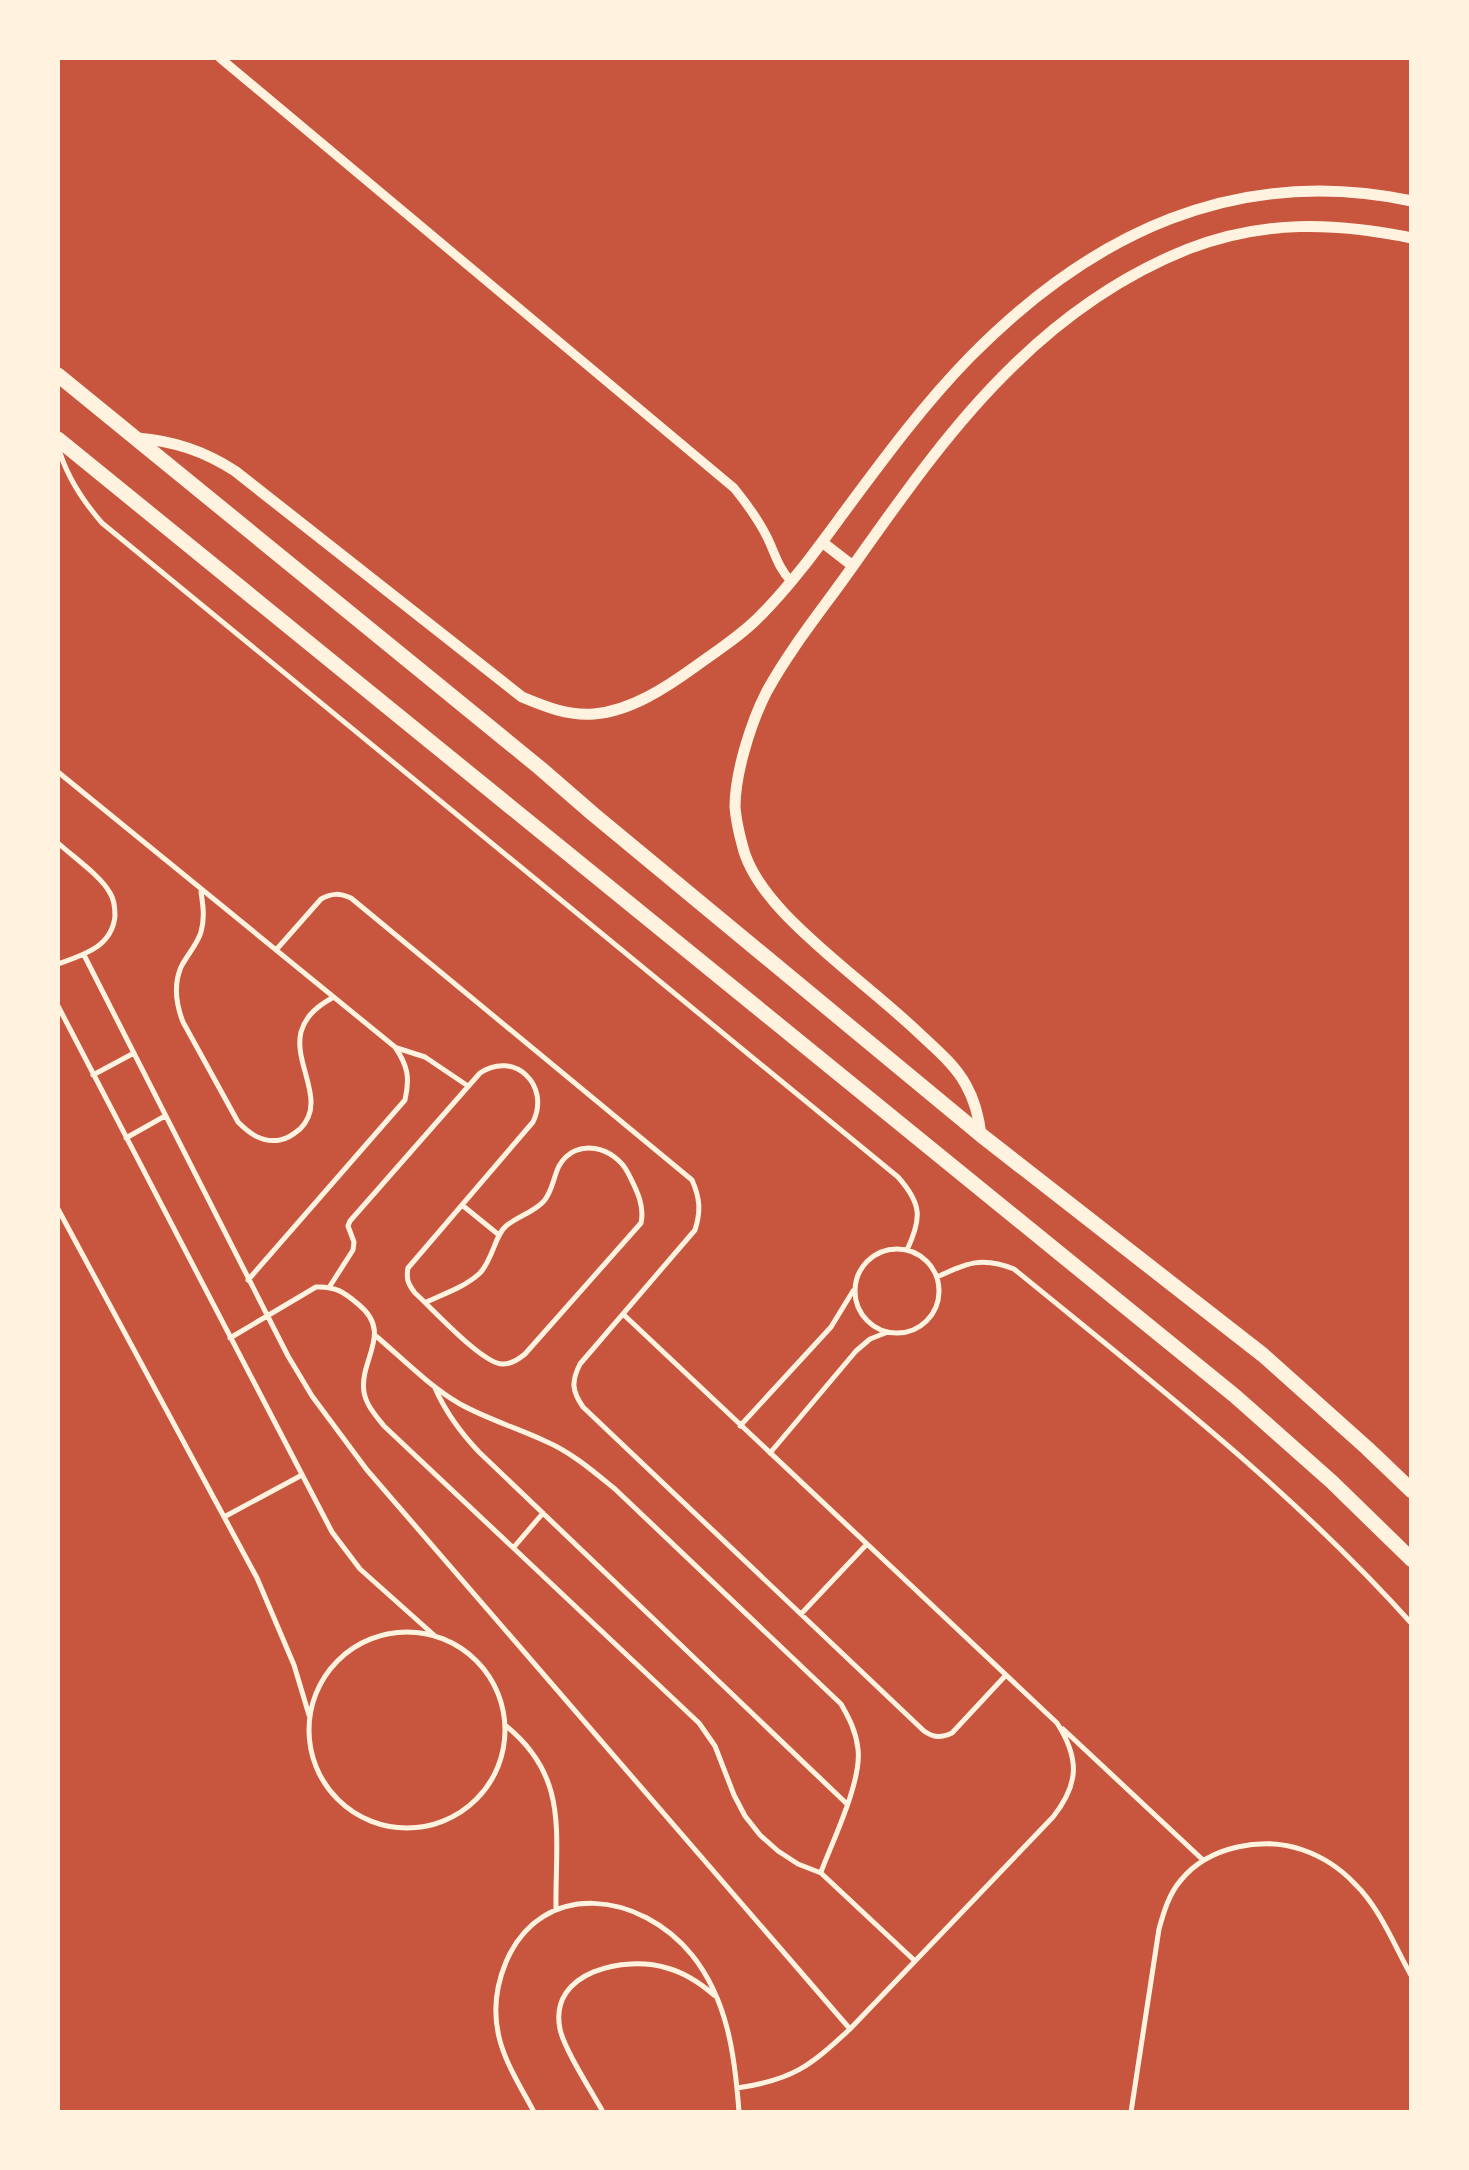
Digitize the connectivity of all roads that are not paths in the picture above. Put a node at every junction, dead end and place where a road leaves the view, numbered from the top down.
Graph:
1 (220, 58) edge
2 (1412, 201) edge
3 (1412, 238) edge
4 (58, 376) edge
5 (58, 438) edge
6 (137, 438) junction
7 (58, 446) edge
8 (822, 542) junction
9 (853, 566) junction
10 (791, 581) junction
11 (58, 772) edge
12 (58, 842) edge
13 (200, 889) junction
14 (276, 950) junction
15 (84, 954) junction
16 (58, 964) edge
17 (333, 997) junction
18 (58, 1006) edge
19 (395, 1047) junction
20 (134, 1054) junction
21 (93, 1075) junction
22 (468, 1086) junction
23 (165, 1116) junction
24 (982, 1136) junction
25 (126, 1138) junction
26 (462, 1205) junction
27 (58, 1209) edge
28 (499, 1234) junction
29 (907, 1250) junction
30 (937, 1277) junction
31 (248, 1280) junction
32 (330, 1286) junction
33 (855, 1288) junction
34 (426, 1302) junction
35 (623, 1314) junction
36 (266, 1315) junction
37 (888, 1332) junction
38 (376, 1336) junction
39 (230, 1338) junction
40 (433, 1385) junction
41 (740, 1426) junction
42 (770, 1452) junction
43 (302, 1475) junction
44 (1412, 1490) edge
45 (543, 1513) junction
46 (224, 1517) junction
47 (866, 1544) junction
48 (514, 1547) junction
49 (1412, 1560) edge
50 (800, 1614) junction
51 (1412, 1624) edge
52 (436, 1636) junction
53 (1006, 1675) junction
54 (310, 1718) junction
55 (1057, 1723) junction
56 (505, 1725) junction
57 (846, 1804) junction
58 (1203, 1860) junction
59 (820, 1872) junction
60 (556, 1909) junction
61 (916, 1962) junction
62 (1412, 1977) edge
63 (717, 1997) junction
64 (850, 2029) junction
65 (737, 2088) junction
66 (534, 2112) edge
67 (604, 2112) edge
68 (739, 2112) edge
69 (1130, 2112) edge

1 - 10 street
2 - 8 street
3 - 9 street
4 - 6 highway
5 - 49 highway
6 - 10 street
6 - 24 highway
7 - 29 lane
8 - 9 street
8 - 10 street
9 - 24 street
11 - 13 lane
12 - 15 lane
13 - 14 lane
13 - 17 lane
14 - 17 lane
14 - 35 lane
15 - 16 lane
15 - 20 lane
17 - 19 lane
18 - 21 lane
19 - 22 lane
19 - 31 lane
20 - 21 lane
20 - 23 lane
21 - 25 lane
22 - 26 lane
22 - 32 lane
23 - 25 lane
23 - 31 lane
24 - 44 highway
25 - 39 lane
26 - 28 lane
26 - 34 lane
27 - 46 lane
28 - 34 lane
28 - 34 lane
29 - 30 lane
29 - 33 lane
30 - 37 lane
30 - 51 lane
31 - 36 lane
32 - 36 lane
32 - 38 lane
33 - 37 lane
33 - 41 lane
35 - 41 lane
35 - 50 lane
36 - 39 lane
36 - 64 lane
37 - 42 lane
38 - 40 lane
38 - 48 lane
39 - 43 lane
40 - 45 lane
40 - 57 lane
41 - 42 lane
42 - 47 lane
43 - 46 lane
43 - 52 lane
45 - 48 lane
45 - 57 lane
46 - 54 lane
47 - 50 lane
47 - 53 lane
48 - 59 lane
50 - 53 lane
52 - 54 lane
52 - 56 lane
53 - 55 lane
54 - 56 lane
55 - 58 lane
55 - 61 lane
56 - 60 lane
57 - 59 lane
58 - 62 lane
58 - 69 lane
59 - 61 lane
60 - 63 lane
60 - 66 lane
61 - 64 lane
63 - 65 lane
63 - 67 lane
64 - 65 lane
65 - 68 lane

